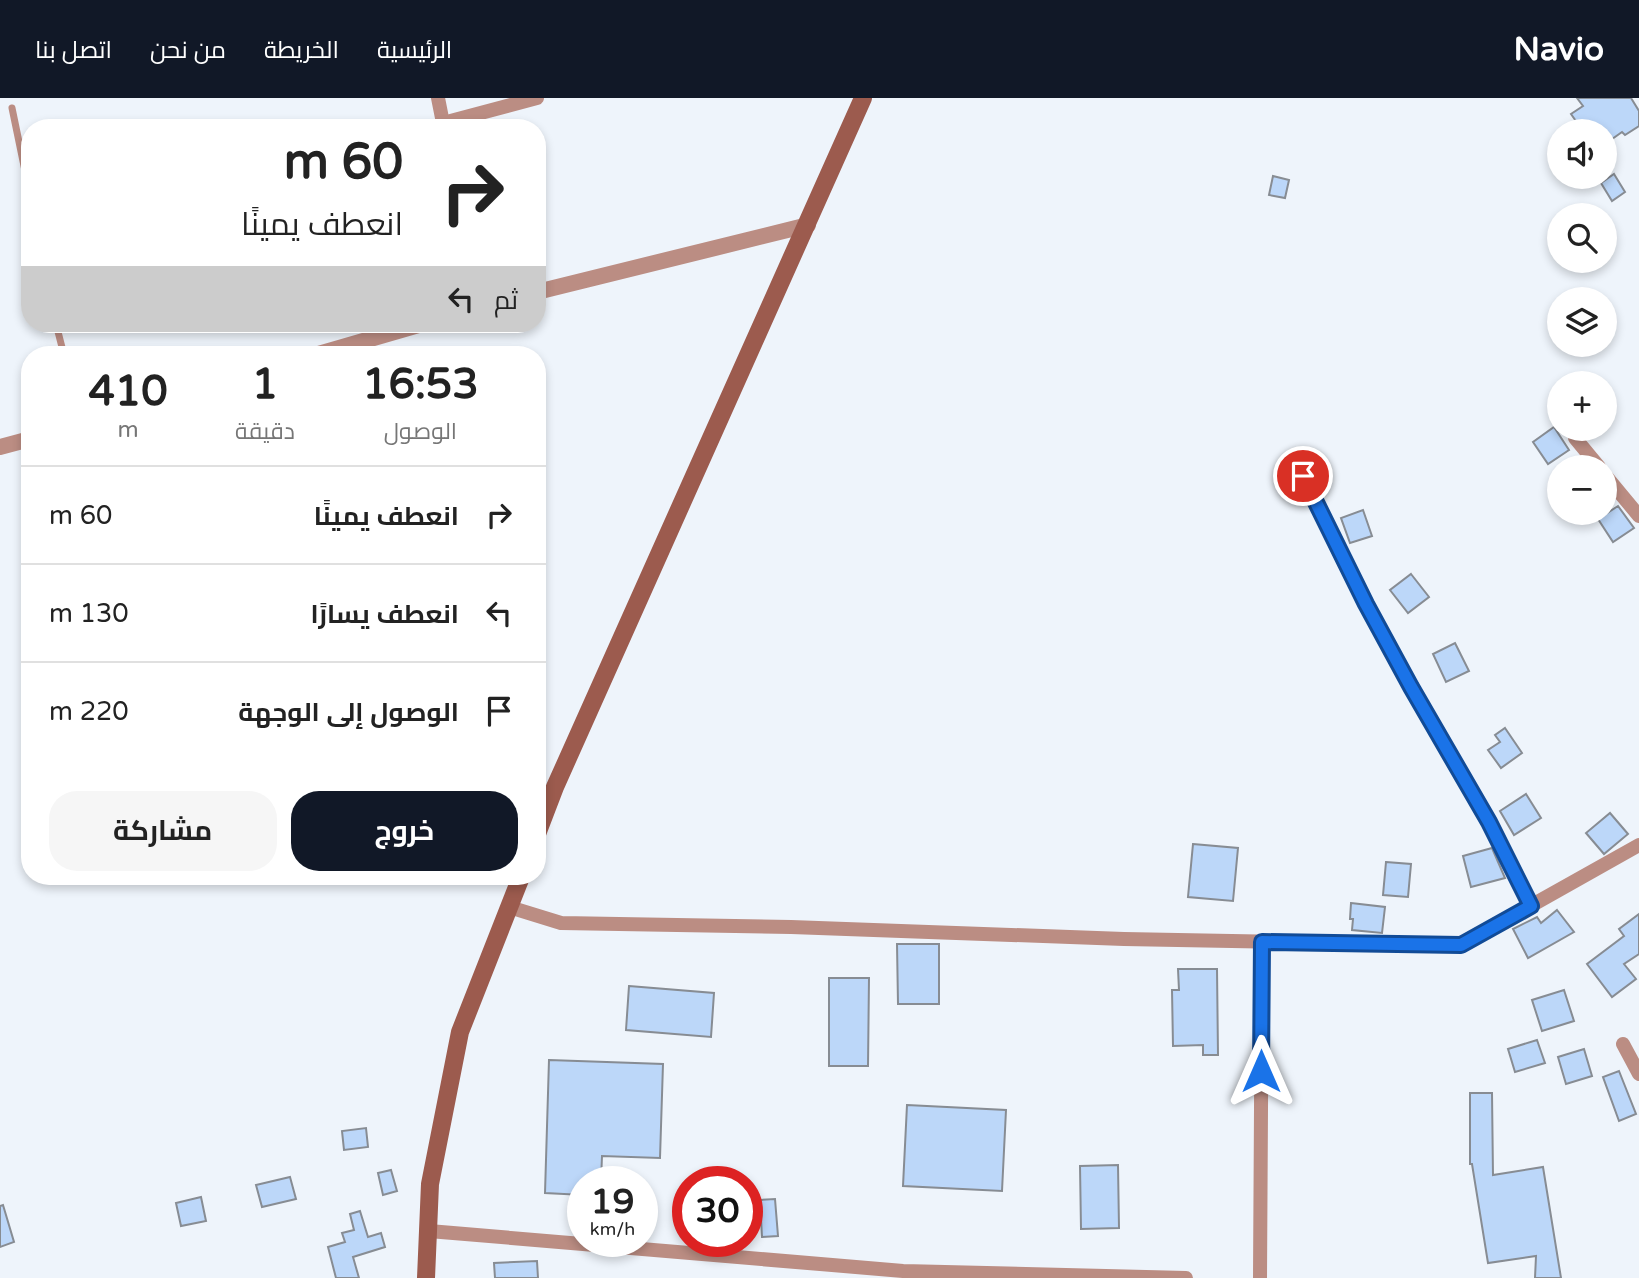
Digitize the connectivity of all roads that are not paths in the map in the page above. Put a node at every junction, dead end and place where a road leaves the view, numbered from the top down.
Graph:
1 (438, 98) edge
2 (537, 98) edge
3 (863, 98) edge
4 (12, 108) dead end
5 (442, 119) edge
6 (464, 119) edge
7 (21, 152) edge
8 (808, 225) junction
9 (546, 290) edge
10 (391, 333) edge
11 (346, 346) edge
12 (21, 441) edge
13 (1577, 441) edge
14 (0, 447) edge
15 (1589, 455) edge
16 (1303, 476) dead end
17 (1617, 489) edge
18 (1639, 516) edge
19 (546, 810) edge
20 (1639, 845) edge
21 (518, 885) edge
22 (1531, 906) junction
23 (509, 907) junction
24 (1262, 942) junction
25 (1623, 1044) dead end
26 (1639, 1074) edge
27 (429, 1231) junction
28 (426, 1278) edge
29 (1186, 1278) edge
30 (1260, 1278) edge

1 - 5 street
2 - 6 street
3 - 8 main road
4 - 7 lane
8 - 9 street
8 - 19 main road
10 - 11 street
12 - 14 street
13 - 15 street
16 - 22 street
17 - 18 street
20 - 22 street
21 - 23 main road
22 - 24 street
23 - 24 street
23 - 27 main road
24 - 30 street
25 - 26 street
27 - 28 main road
27 - 29 street

